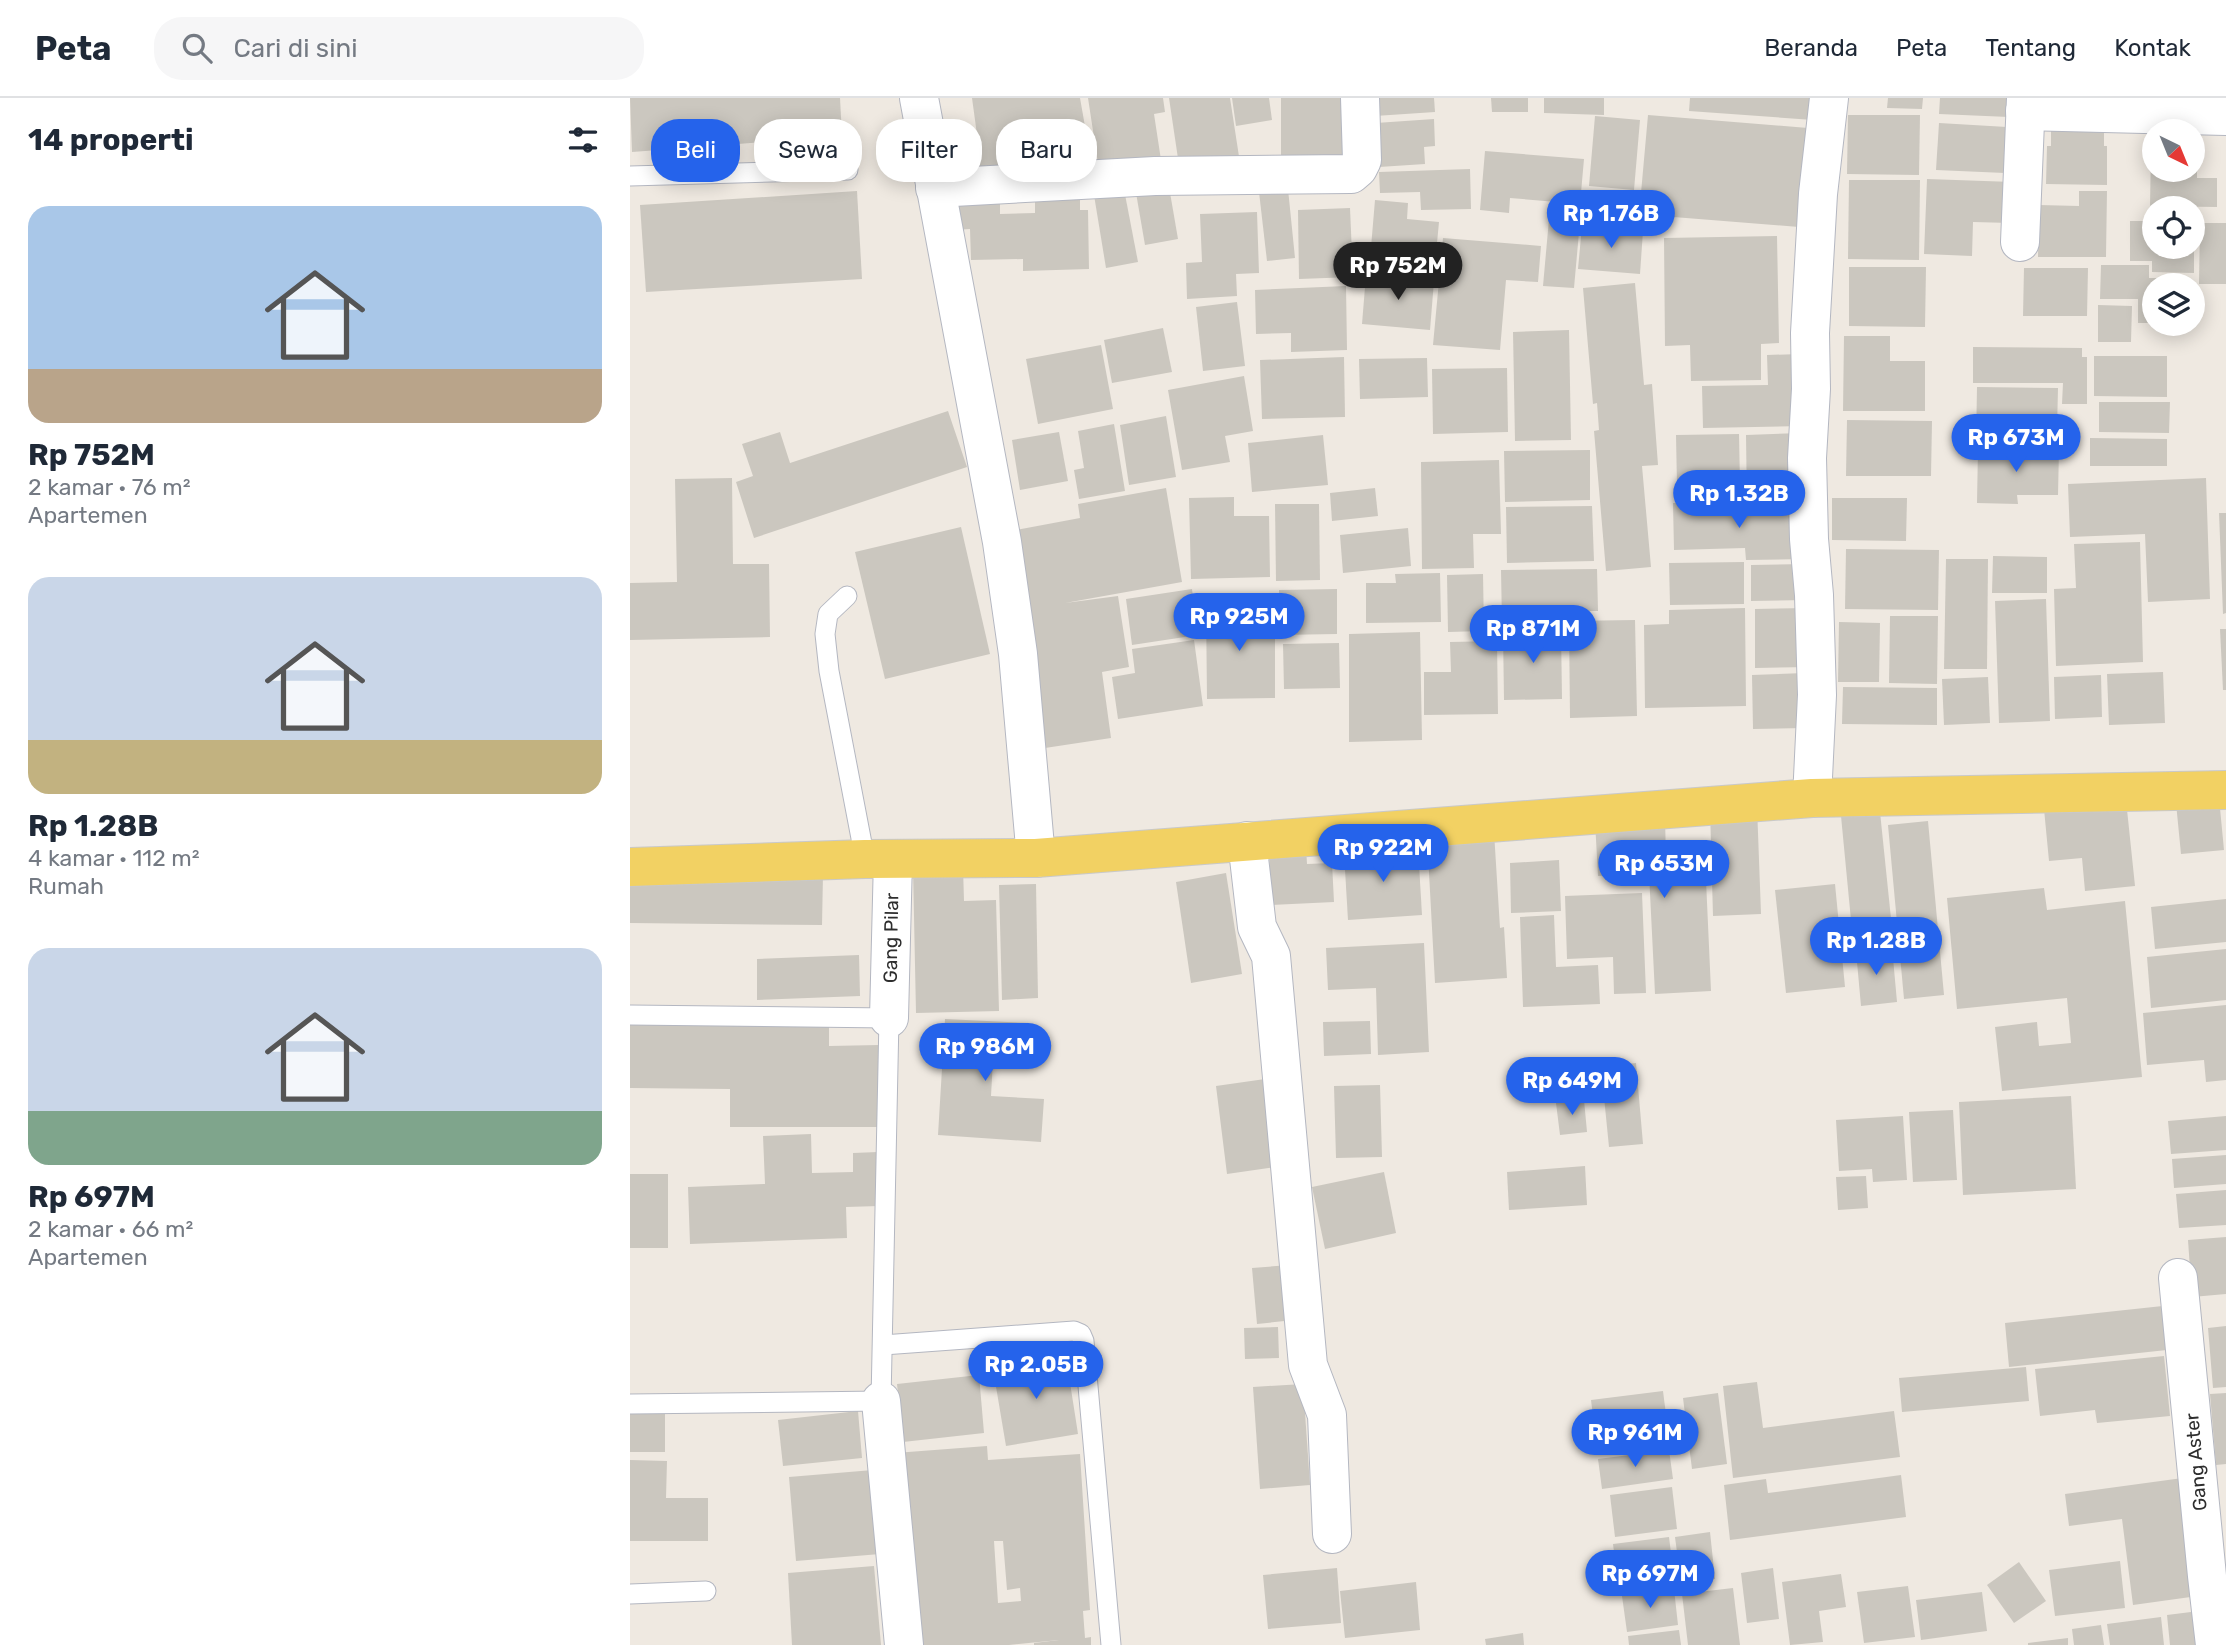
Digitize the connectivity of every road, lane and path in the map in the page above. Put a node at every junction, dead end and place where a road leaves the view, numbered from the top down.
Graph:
1 (919, 98) edge
2 (1360, 98) edge
3 (1829, 98) edge
4 (2025, 105) edge
5 (2226, 116) edge
6 (754, 173) edge
7 (630, 176) edge
8 (936, 188) junction
9 (2020, 242) dead end
10 (847, 596) dead end
11 (2226, 790) edge
12 (1812, 797) junction
13 (1247, 841) junction
14 (1036, 858) junction
15 (879, 859) junction
16 (630, 867) edge
17 (630, 1015) edge
18 (889, 1017) junction
19 (2178, 1278) dead end
20 (883, 1345) junction
21 (881, 1401) junction
22 (630, 1404) edge
23 (1332, 1534) dead end
24 (706, 1591) dead end
25 (630, 1594) edge
26 (904, 1645) edge
27 (1111, 1645) edge
28 (2215, 1645) edge

1 - 8 street
2 - 8 street
3 - 12 street
4 - 5 street
4 - 9 street
6 - 7 lane
8 - 14 street
10 - 15 lane
11 - 12 main road
12 - 13 main road
13 - 14 main road
13 - 23 street
14 - 15 main road
15 - 16 main road
15 - 18 street, Gang Pilar
17 - 18 lane
18 - 20 lane
19 - 28 street, Gang Aster
20 - 21 lane
20 - 27 lane
21 - 22 lane
21 - 26 street
24 - 25 lane

